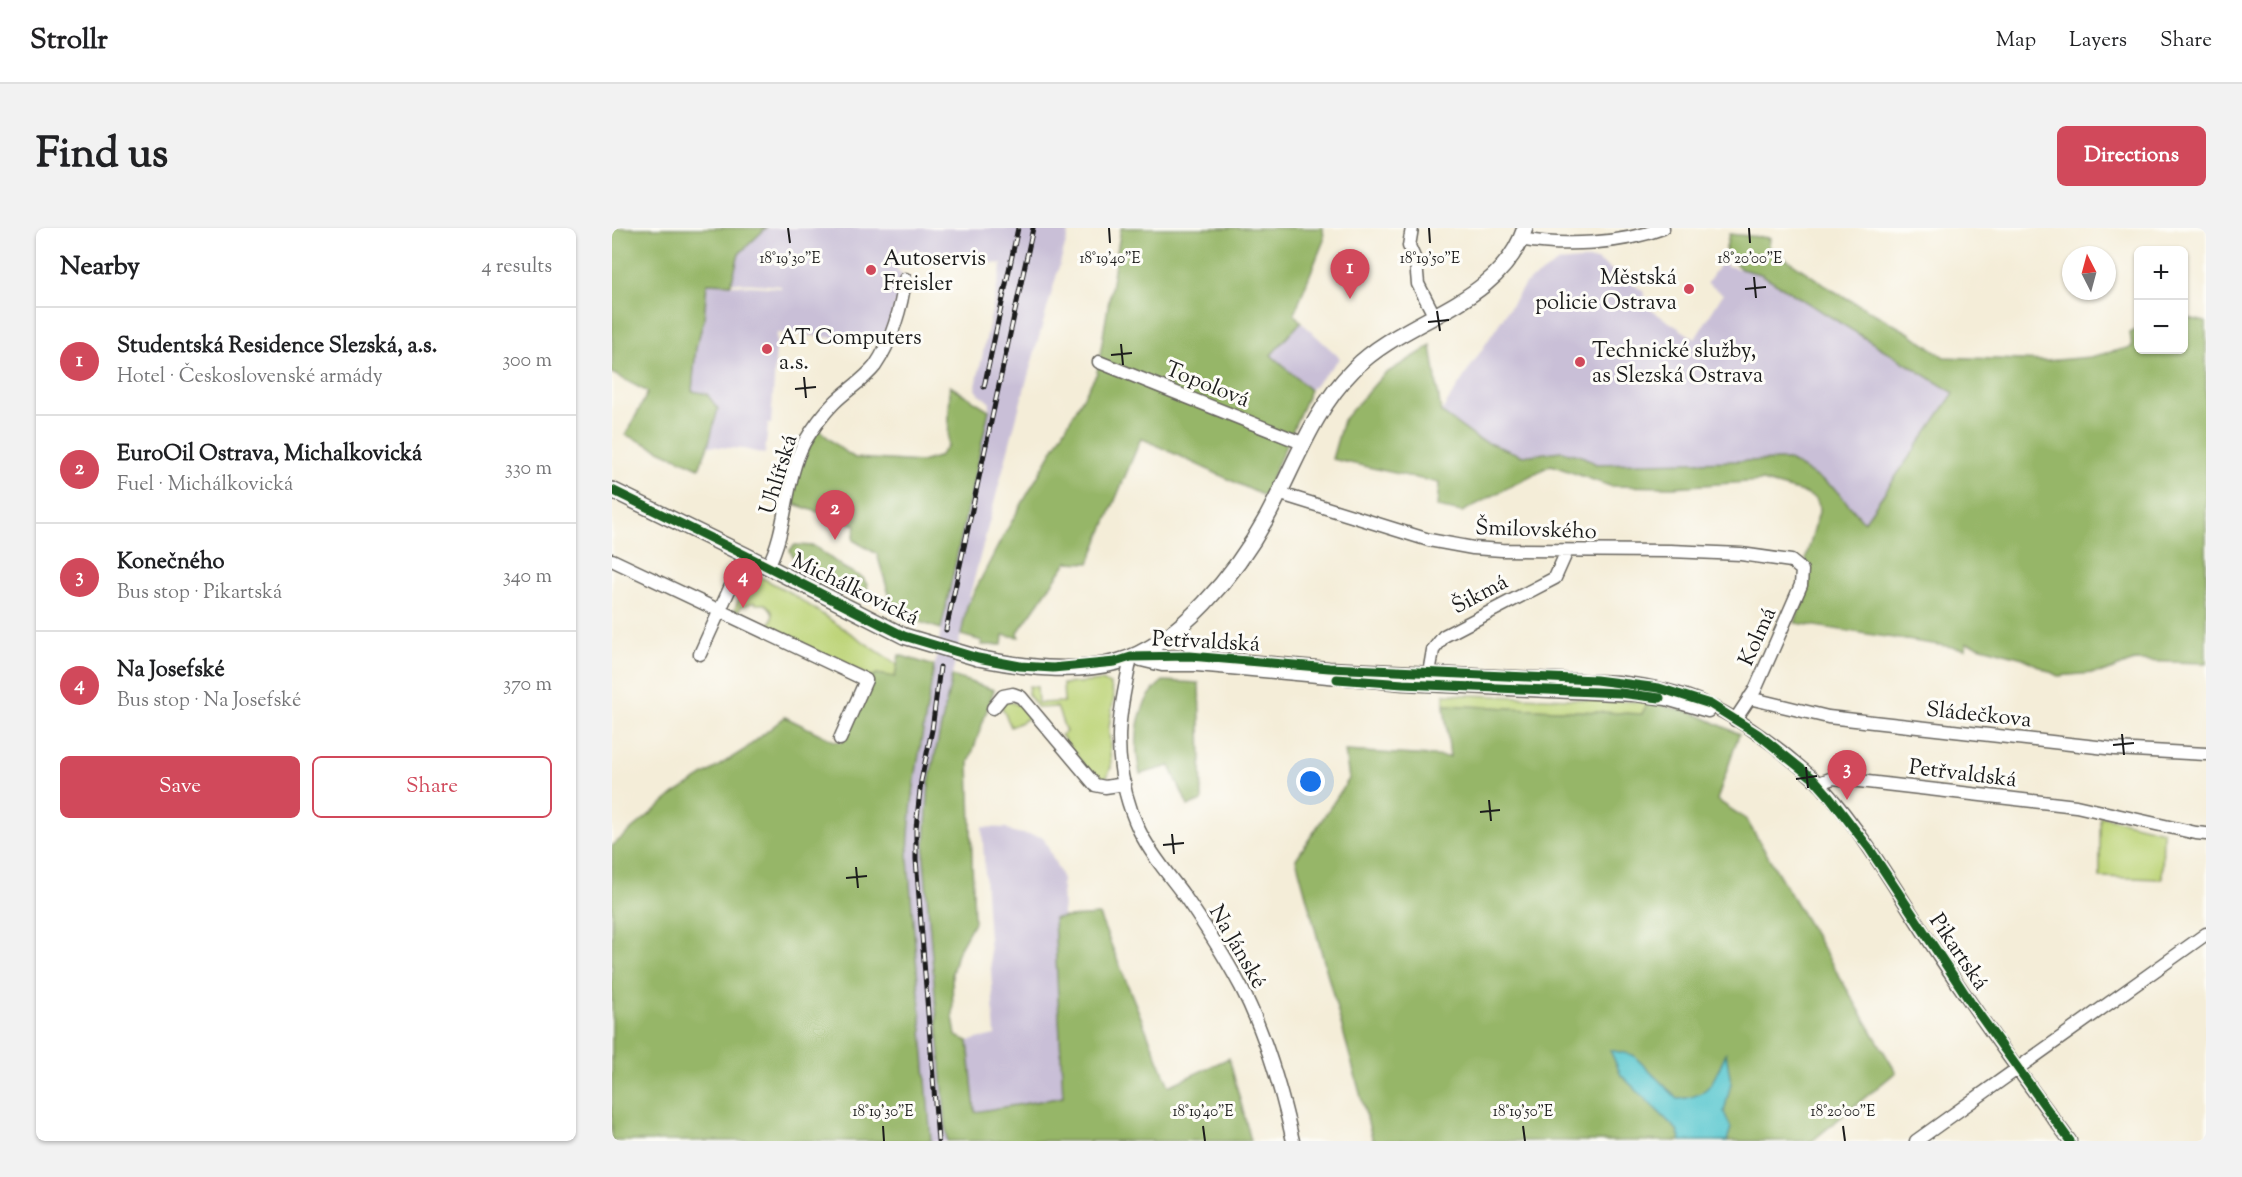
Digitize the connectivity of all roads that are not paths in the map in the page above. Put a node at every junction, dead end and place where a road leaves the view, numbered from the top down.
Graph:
1 (1412, 228) edge
2 (1663, 228) edge
3 (1523, 234) edge
4 (905, 279) dead end
5 (1434, 315) junction
6 (1099, 362) dead end
7 (1302, 443) junction
8 (612, 490) edge
9 (1278, 493) junction
10 (1567, 551) junction
11 (745, 555) junction
12 (612, 560) edge
13 (768, 566) junction
14 (1799, 566) joint
15 (721, 610) junction
16 (1186, 620) junction
17 (700, 654) dead end
18 (1131, 657) junction
19 (1224, 658) junction
20 (1428, 679) junction
21 (1749, 698) junction
22 (993, 708) dead end
23 (1735, 720) junction
24 (840, 739) dead end
25 (2206, 754) edge
26 (1819, 783) junction
27 (1125, 784) junction
28 (2206, 834) edge
29 (2206, 934) edge
30 (2017, 1068) junction
31 (1293, 1141) edge
32 (1916, 1141) edge
33 (2070, 1141) edge

1 - 5 street
2 - 3 street
3 - 5 street, Michálkovická
4 - 13 street, Uhlířská
5 - 7 street, Michálkovická
6 - 7 street, Topolová
7 - 9 street, Michálkovická
8 - 11 street, Michálkovická
9 - 10 street, Šmilovského
9 - 16 street, Michálkovická
10 - 14 street, Šmilovského
10 - 20 street, Šikmá
11 - 13 street, Michálkovická
11 - 15 street
12 - 15 street
13 - 18 street, Michálkovická, bridge
14 - 21 street, Kolmá
15 - 17 street
15 - 24 street
16 - 18 street, Michálkovická
16 - 19 street
18 - 19 street, Petřvaldská
18 - 20 street, Petřvaldská
18 - 27 street, Na Jánské
19 - 20 street, Petřvaldská
20 - 23 street, Petřvaldská
21 - 23 street, Kolmá
21 - 25 street, Sládečkova
22 - 27 street
23 - 26 street, Petřvaldská
26 - 28 street, Petřvaldská
26 - 30 street, Pikartská
27 - 31 street, Na Jánské
29 - 30 street
30 - 32 street
30 - 33 street, Pikartská

